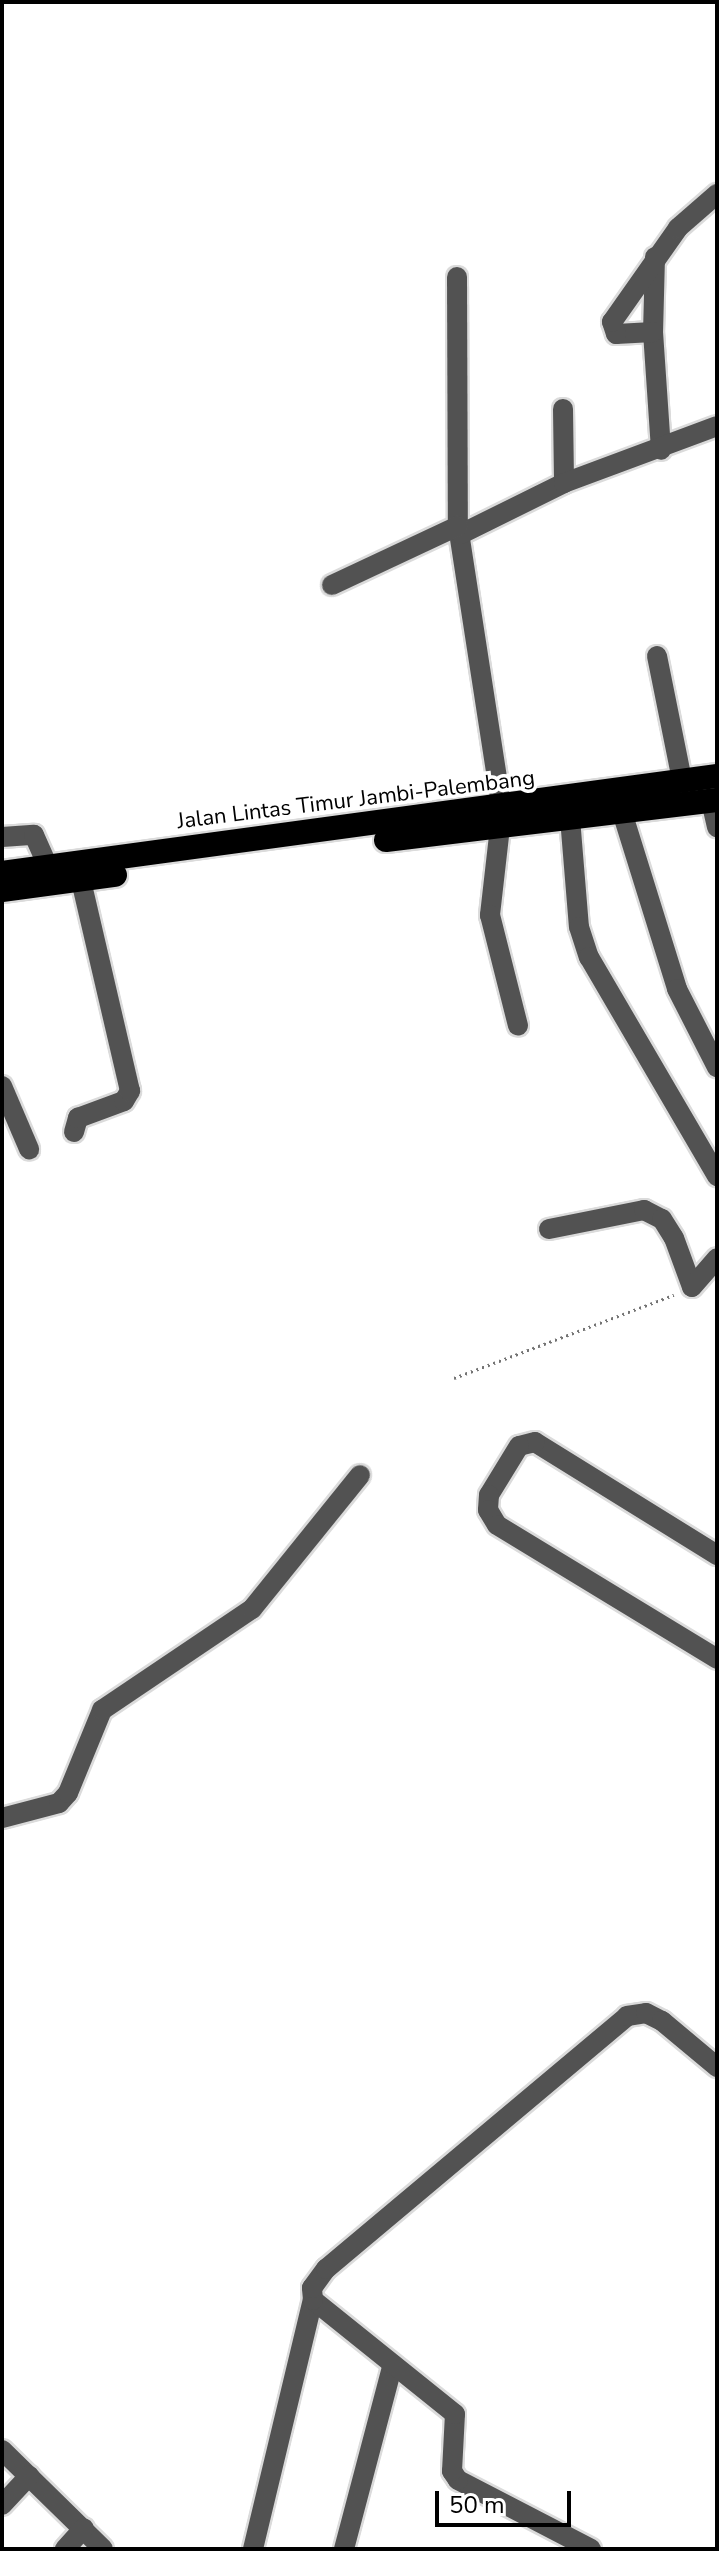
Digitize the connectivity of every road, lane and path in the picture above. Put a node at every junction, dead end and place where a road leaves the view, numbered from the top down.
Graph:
1 (717, 194) edge
2 (655, 257) junction
3 (457, 277) dead end
4 (653, 332) junction
5 (563, 409) dead end
6 (717, 426) edge
7 (661, 450) junction
8 (564, 483) junction
9 (460, 530) junction
10 (332, 585) dead end
11 (657, 656) dead end
12 (717, 776) edge
13 (682, 780) junction
14 (714, 801) edge
15 (622, 812) junction
16 (501, 818) junction
17 (570, 818) junction
18 (717, 827) edge
19 (2, 837) edge
20 (48, 867) junction
21 (2, 873) edge
22 (81, 880) junction
23 (2, 890) edge
24 (518, 1026) dead end
25 (717, 1067) edge
26 (2, 1086) edge
27 (74, 1132) dead end
28 (29, 1149) dead end
29 (717, 1176) edge
30 (549, 1229) dead end
31 (717, 1258) edge
32 (692, 1287) junction
33 (454, 1378) dead end
34 (360, 1475) dead end
35 (717, 1555) edge
36 (717, 1659) edge
37 (2, 1818) edge
38 (717, 2067) edge
39 (313, 2300) junction
40 (393, 2364) junction
41 (2, 2450) edge
42 (29, 2476) junction
43 (2, 2505) edge
44 (84, 2528) junction
45 (65, 2549) edge
46 (103, 2549) edge
47 (253, 2549) edge
48 (344, 2549) edge
49 (591, 2549) edge

1 - 2 street
2 - 4 street
2 - 4 street
3 - 9 street
4 - 7 street
5 - 8 street
6 - 7 street
7 - 8 street
8 - 9 street
9 - 10 street
9 - 16 street
11 - 13 street
12 - 13 highway, Jalan Lintas Timur Jambi-Palembang
13 - 16 highway, Jalan Lintas Timur Jambi-Palembang
14 - 15 highway, Jalan Lintas Timur Jambi-Palembang
14 - 18 street
15 - 17 highway, Jalan Lintas Timur Jambi-Palembang
15 - 25 street
16 - 17 highway, Jalan Lintas Timur Jambi-Palembang
16 - 20 highway, Jalan Lintas Timur Jambi-Palembang
16 - 22 highway, Jalan Lintas Timur Jambi-Palembang
16 - 24 street
17 - 29 street
19 - 20 street
20 - 21 highway, Jalan Lintas Timur Jambi-Palembang
22 - 23 highway, Jalan Lintas Timur Jambi-Palembang
22 - 27 street
26 - 28 street
30 - 32 street
31 - 32 street
32 - 33 path
34 - 37 street
35 - 36 street
38 - 39 street
39 - 40 street
39 - 47 street
40 - 48 street
40 - 49 street
41 - 42 street
42 - 43 street
42 - 44 street
44 - 45 street
44 - 46 street

